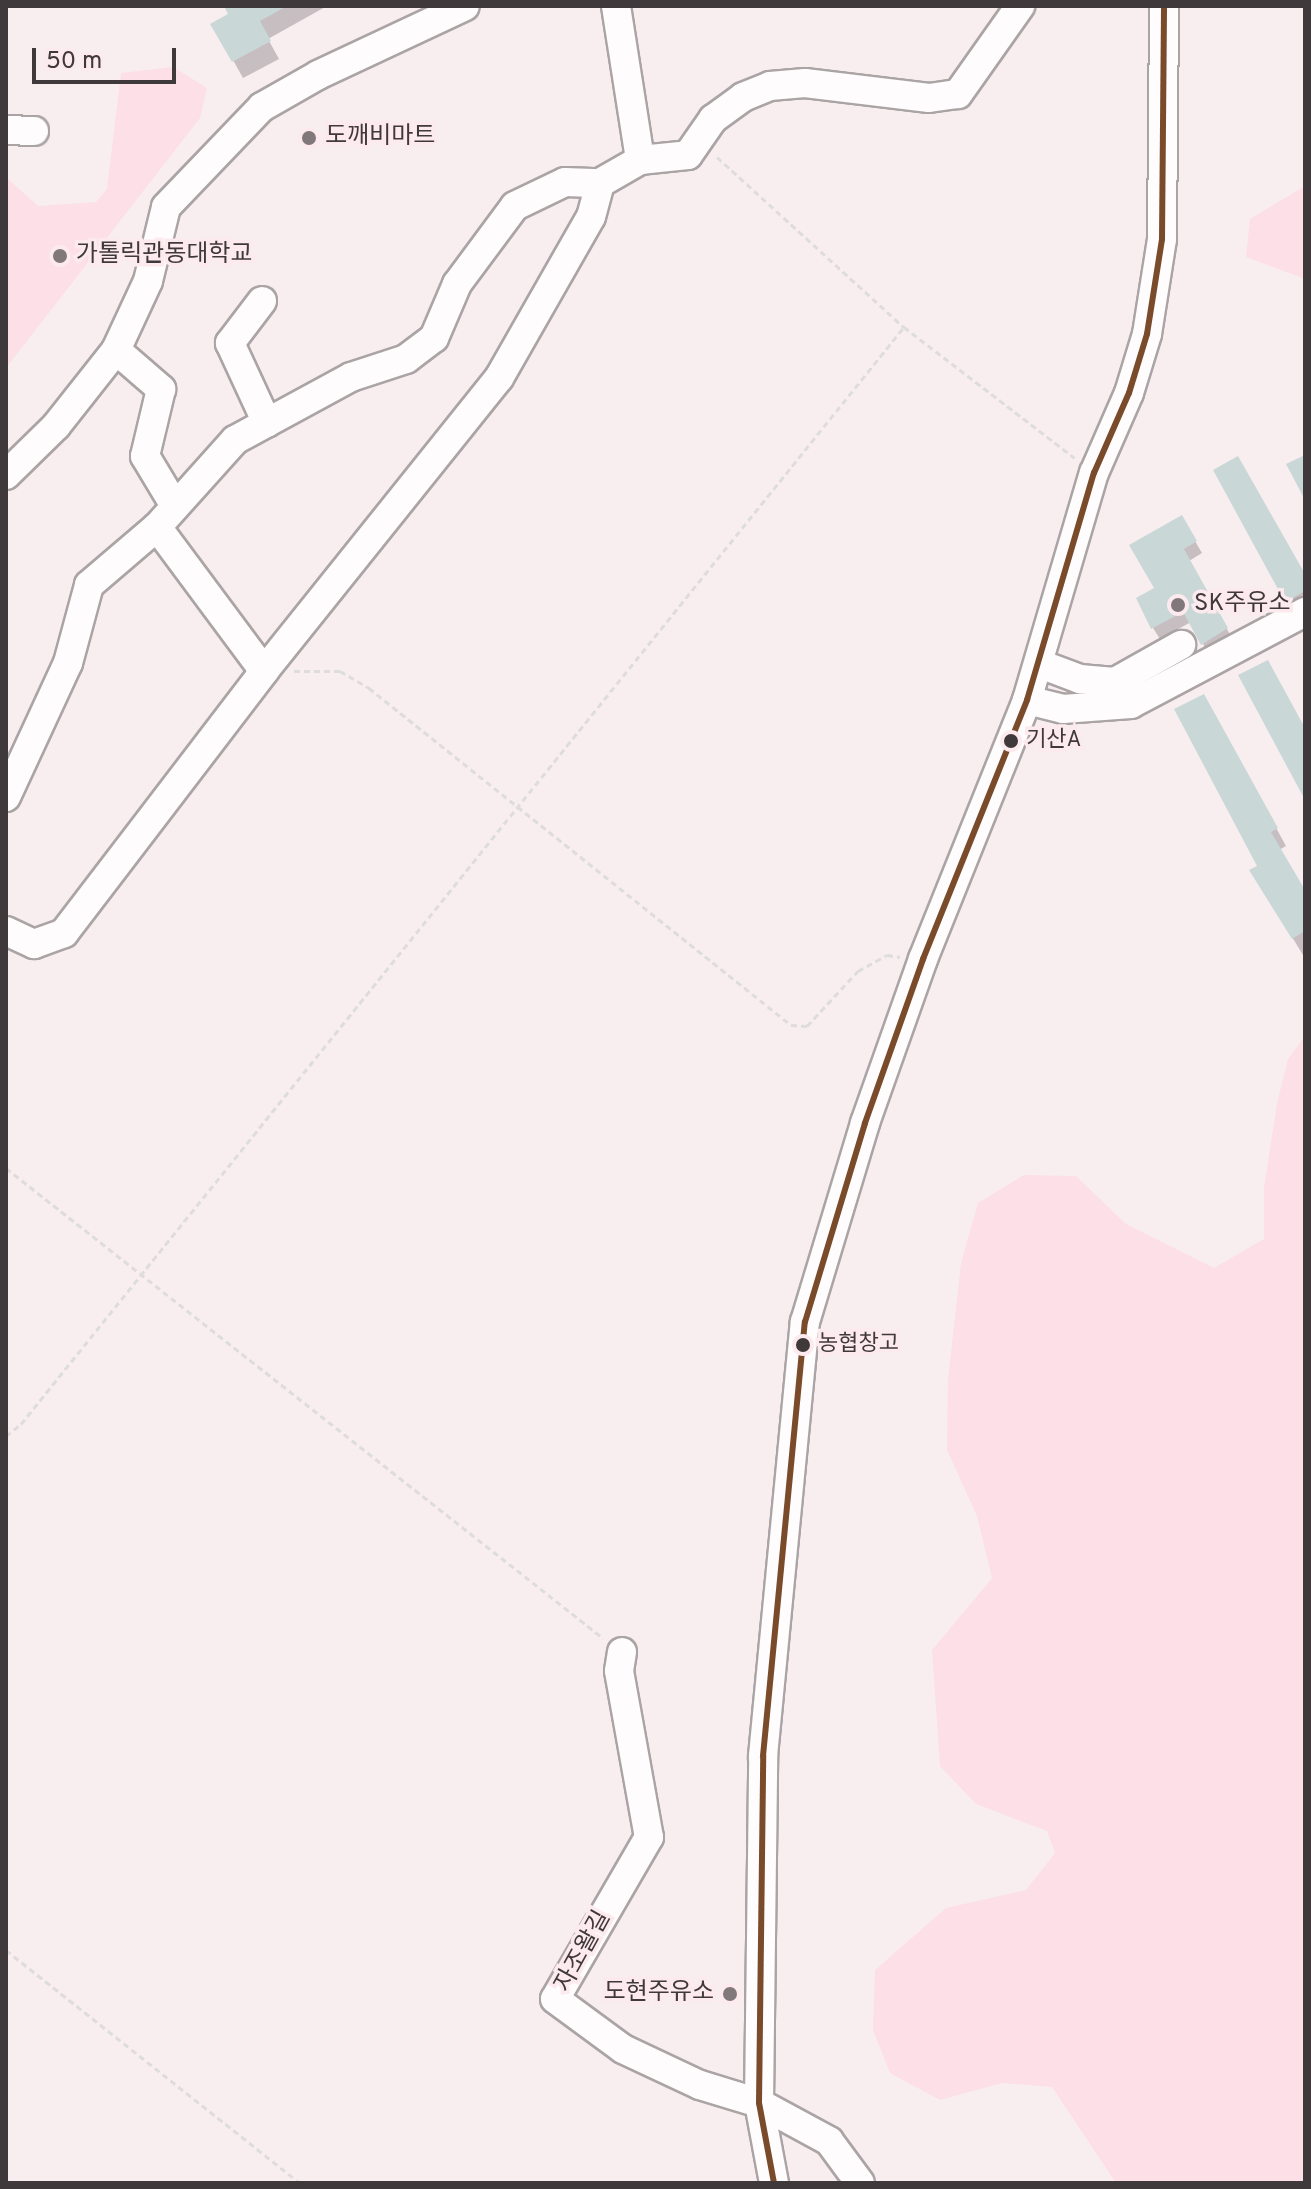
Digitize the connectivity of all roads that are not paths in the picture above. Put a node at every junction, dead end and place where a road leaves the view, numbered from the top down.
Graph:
1 (465, 6) edge
2 (616, 6) edge
3 (1020, 6) edge
4 (1164, 6) edge
5 (640, 160) junction
6 (600, 183) junction
7 (262, 301) dead end
8 (116, 350) junction
9 (267, 423) junction
10 (6, 475) edge
11 (166, 517) junction
12 (1305, 612) edge
13 (1181, 645) dead end
14 (1040, 664) junction
15 (264, 671) junction
16 (1027, 700) junction
17 (6, 797) edge
18 (6, 931) edge
19 (622, 1652) road end
20 (759, 2103) junction
21 (774, 2183) edge
22 (860, 2183) edge

1 - 8 street
2 - 5 street
3 - 5 street
4 - 14 street
5 - 6 street
6 - 9 street
6 - 15 street
7 - 9 street
8 - 10 street
8 - 11 street
9 - 11 street
11 - 15 street
11 - 17 street
12 - 16 street
13 - 14 street
14 - 16 street
15 - 18 street
16 - 20 street
19 - 20 street, 자조왈길
20 - 21 street
20 - 22 street, 자조왈길

